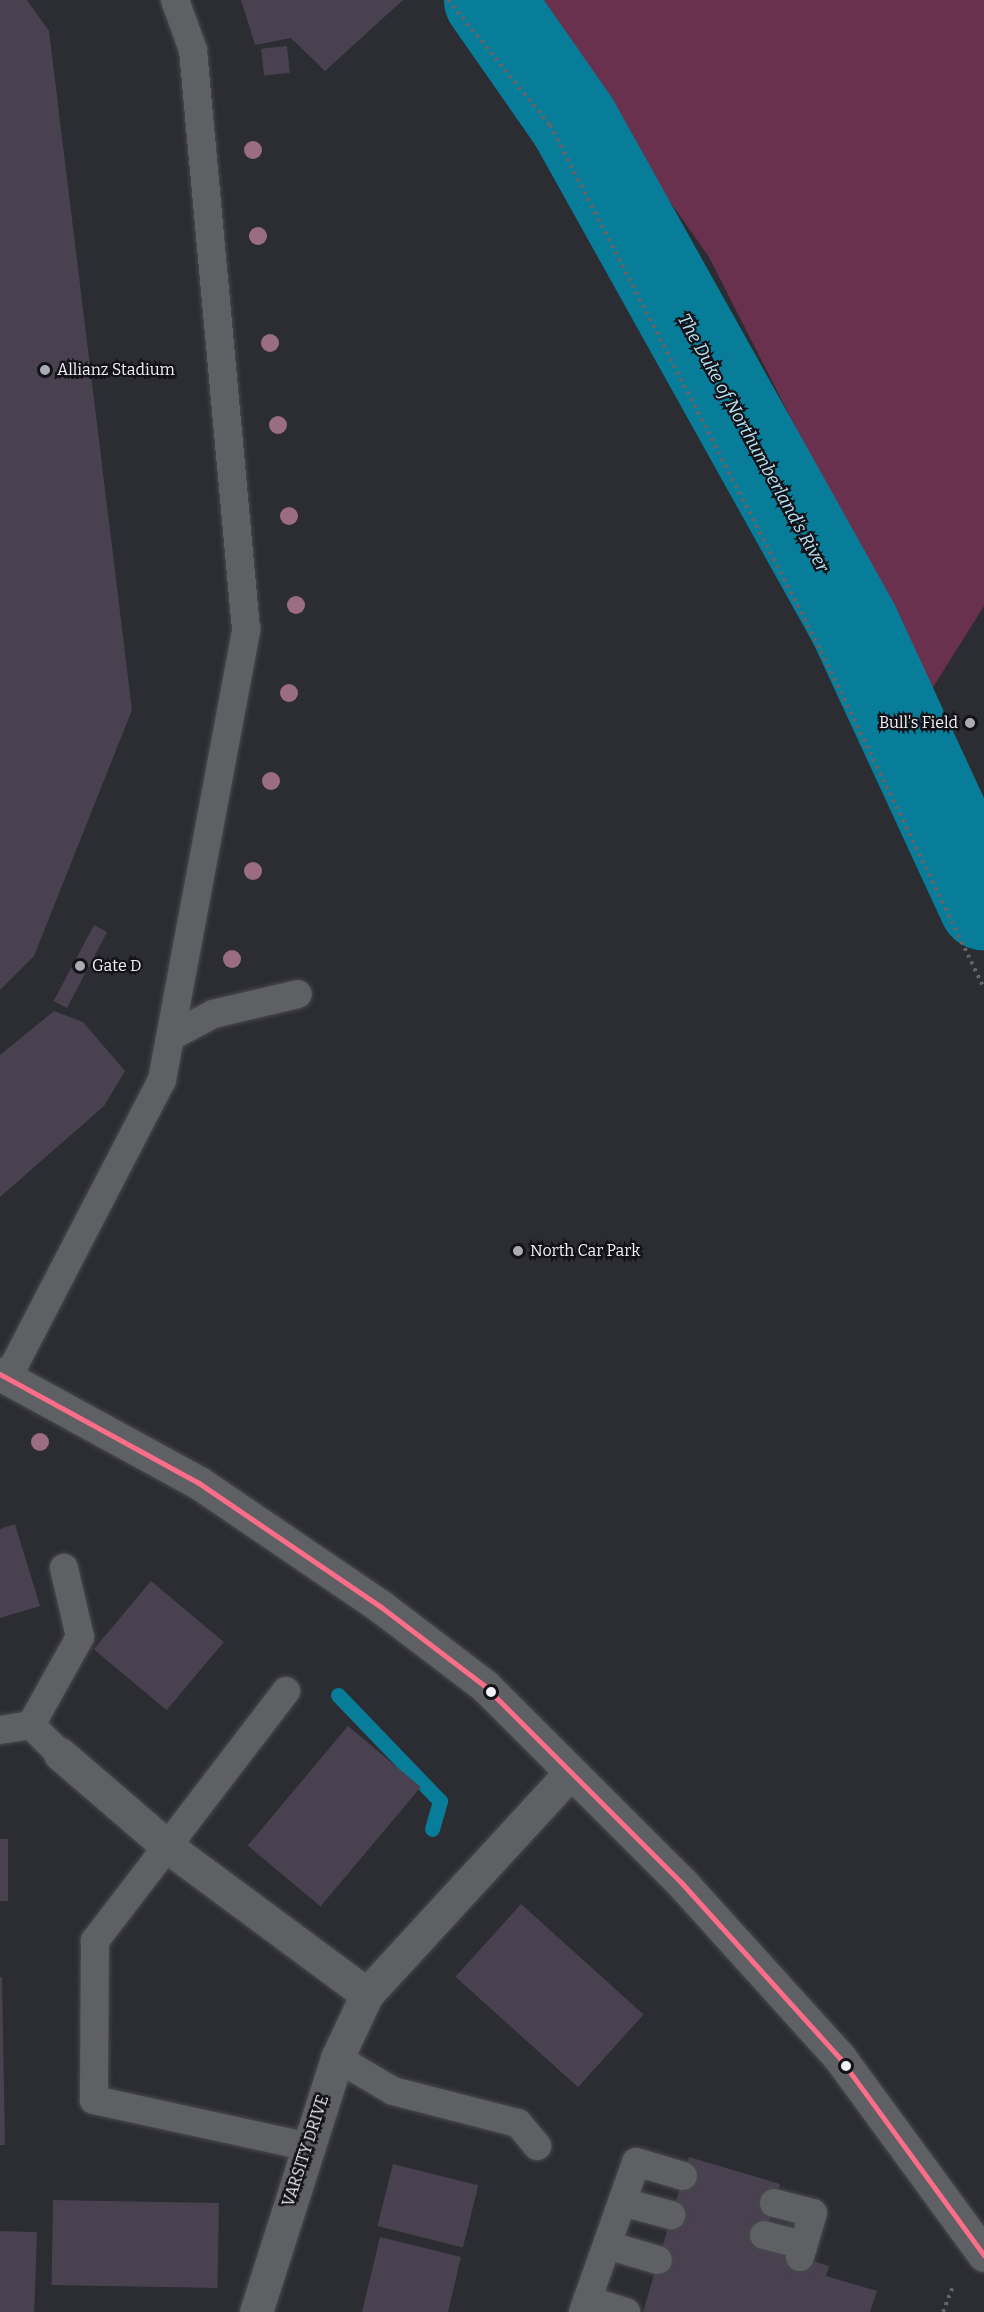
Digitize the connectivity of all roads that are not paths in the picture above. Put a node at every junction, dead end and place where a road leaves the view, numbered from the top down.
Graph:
1 (175, 0) edge
2 (298, 994) dead end
3 (172, 1036) junction
4 (4, 1375) edge
5 (64, 1568) dead end
6 (286, 1691) dead end
7 (31, 1725) junction
8 (0, 1730) edge
9 (60, 1754) joint
10 (571, 1772) junction
11 (168, 1847) junction
12 (368, 1994) junction
13 (337, 2058) junction
14 (537, 2146) dead end
15 (309, 2147) junction
16 (683, 2176) dead end
17 (622, 2202) junction
18 (774, 2203) dead end
19 (671, 2215) dead end
20 (764, 2235) dead end
21 (608, 2245) junction
22 (984, 2255) edge
23 (658, 2260) dead end
24 (585, 2306) edge
25 (256, 2312) edge
26 (626, 2312) edge

1 - 3 lane
2 - 3 lane
3 - 4 lane
4 - 10 street
5 - 7 lane
6 - 11 lane
7 - 8 lane
7 - 9 lane
9 - 11 street
10 - 12 street, VARSITY DRIVE
10 - 22 street
11 - 12 street
11 - 15 lane
12 - 13 street, VARSITY DRIVE
13 - 14 lane
13 - 15 street, VARSITY DRIVE
15 - 25 street, VARSITY DRIVE
16 - 17 lane
17 - 19 lane
17 - 21 lane
18 - 20 lane
21 - 23 lane
21 - 24 lane
24 - 26 lane

